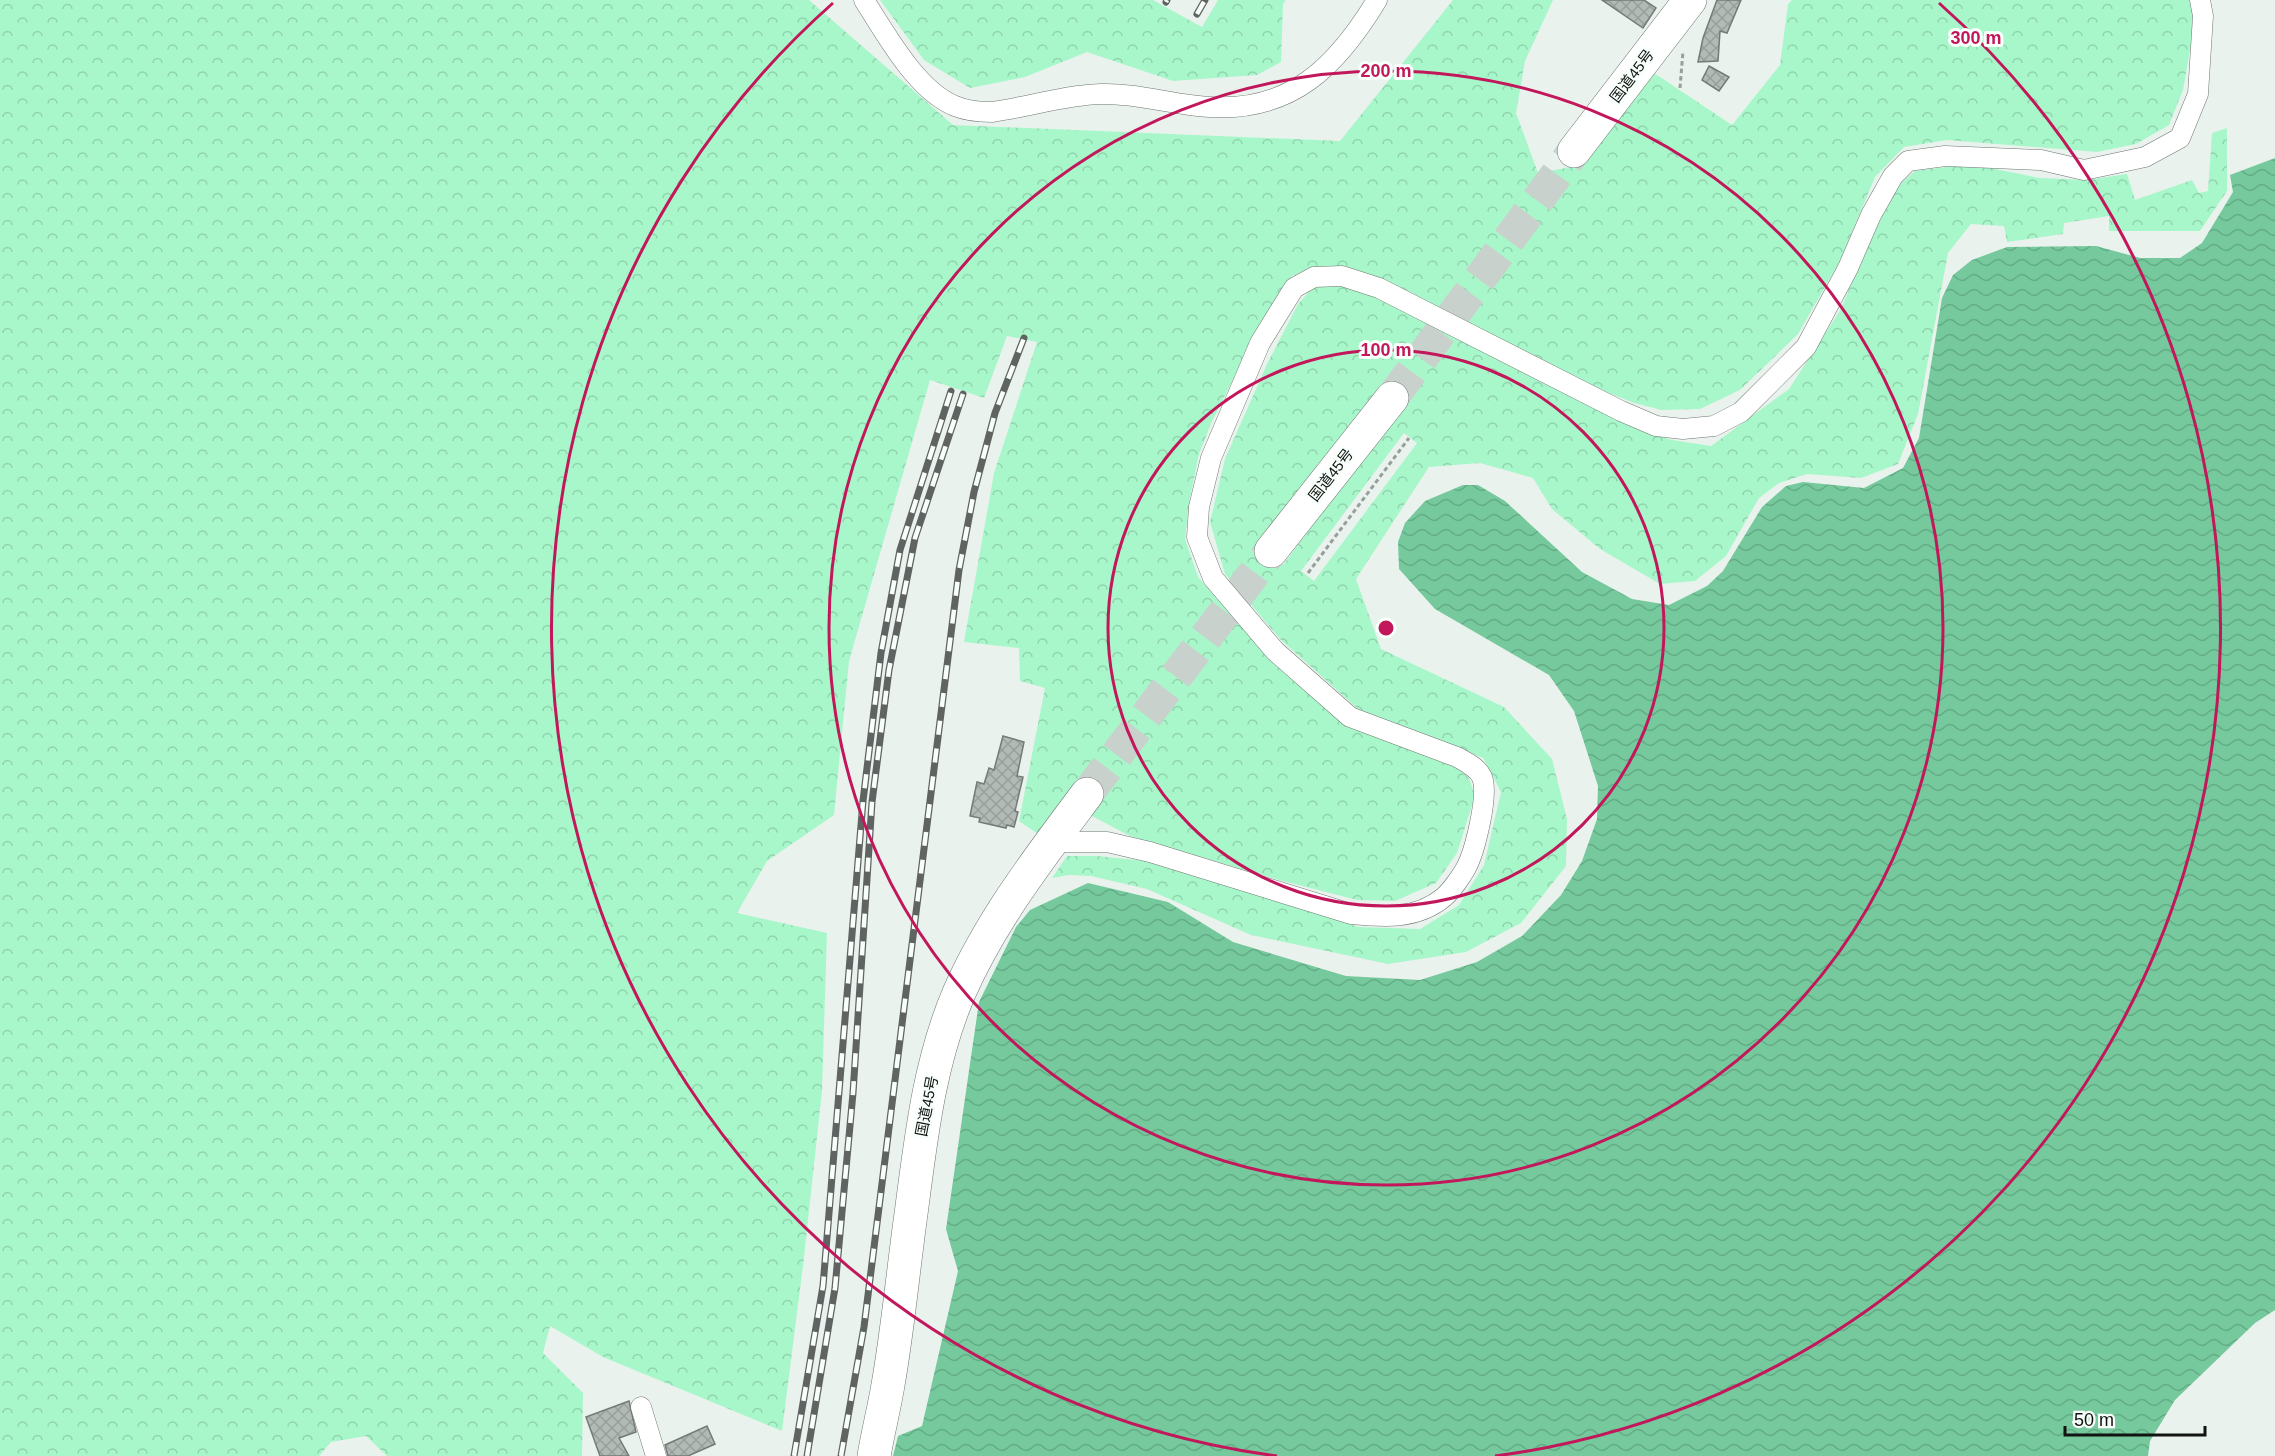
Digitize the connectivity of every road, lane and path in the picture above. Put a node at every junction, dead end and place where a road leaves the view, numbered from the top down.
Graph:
1 (864, 0) edge
2 (1377, 0) edge
3 (1690, 0) edge
4 (2200, 0) edge
5 (1574, 152) tunnel mouth
6 (1392, 398) tunnel mouth
7 (1408, 438) dead end
8 (1271, 551) tunnel mouth
9 (1308, 573) dead end
10 (1087, 794) tunnel mouth
11 (1051, 842) junction
12 (641, 1407) dead end
13 (656, 1456) edge
14 (873, 1456) edge

1 - 2 street
3 - 5 highway, 国道45号
4 - 11 street
6 - 8 highway, 国道45号
7 - 9 path
10 - 11 highway, 国道45号
11 - 14 highway, 国道45号
12 - 13 street

